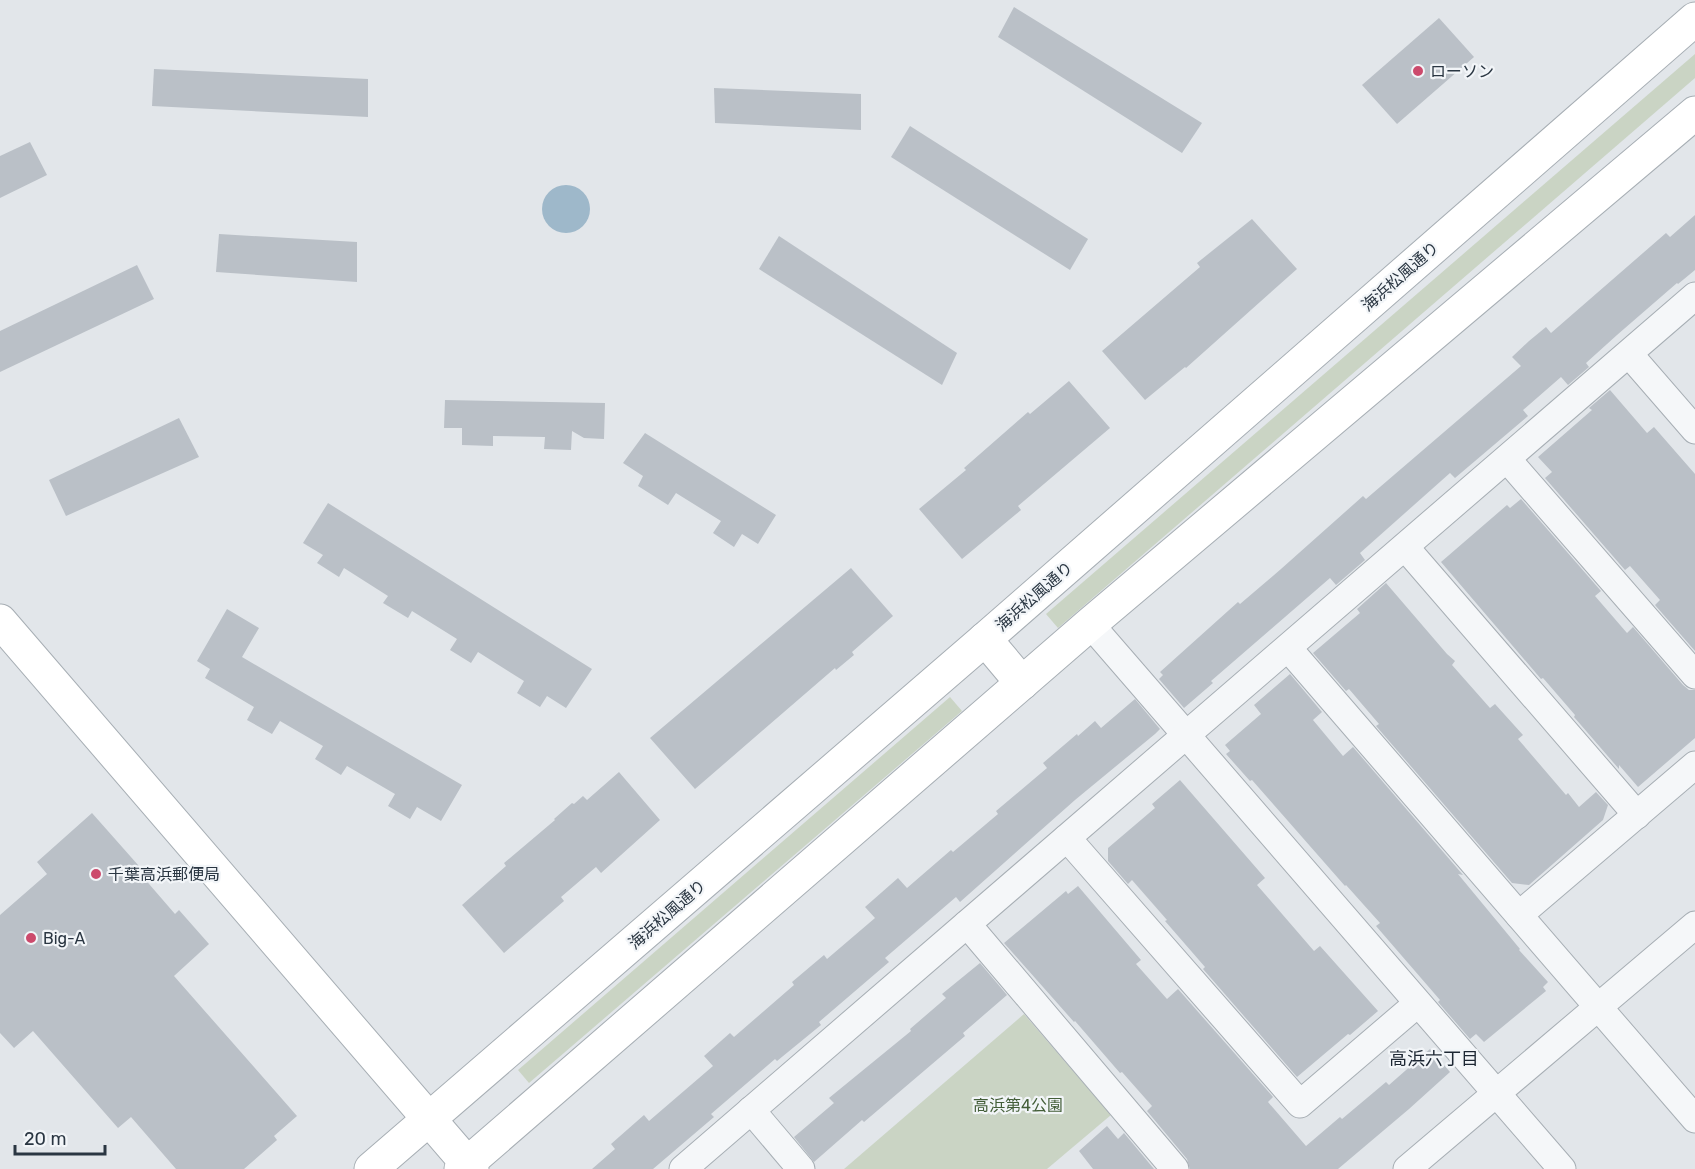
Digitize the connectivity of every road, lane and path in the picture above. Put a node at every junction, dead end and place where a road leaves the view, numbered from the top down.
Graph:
1 (1695, 19) edge
2 (1695, 113) edge
3 (1695, 296) edge
4 (1629, 354) junction
5 (1695, 430) edge
6 (1507, 459) junction
7 (1405, 547) junction
8 (0, 621) edge
9 (1090, 624) junction
10 (985, 639) junction
11 (1288, 648) junction
12 (1695, 675) edge
13 (1022, 683) junction
14 (1186, 736) junction
15 (1695, 765) edge
16 (1637, 815) junction
17 (1067, 838) junction
18 (1519, 915) junction
19 (967, 924) junction
20 (1695, 925) edge
21 (1417, 1004) junction
22 (1598, 1008) junction
23 (1495, 1093) junction
24 (751, 1110) junction
25 (429, 1119) junction
26 (1695, 1119) edge
27 (467, 1167) edge
28 (371, 1169) edge
29 (683, 1169) edge
30 (801, 1169) edge
31 (1175, 1169) edge
32 (1407, 1169) edge
33 (1562, 1169) edge

1 - 10 street, 海浜松風通り
2 - 9 street
3 - 4 street
4 - 5 street
4 - 6 street
6 - 7 street
6 - 12 street
7 - 11 street
7 - 16 street
8 - 25 street
9 - 13 street
9 - 14 street
10 - 13 street
10 - 25 street, 海浜松風通り
11 - 14 street
11 - 18 street
13 - 27 street
14 - 17 street
14 - 21 street
15 - 16 street
16 - 18 street
17 - 19 street
17 - 21 street
18 - 22 street
19 - 24 street
19 - 31 street
20 - 22 street
21 - 23 street
22 - 23 street
22 - 26 street
23 - 32 street
23 - 33 street
24 - 29 street
24 - 30 street
25 - 27 street
25 - 28 street, 海浜松風通り

